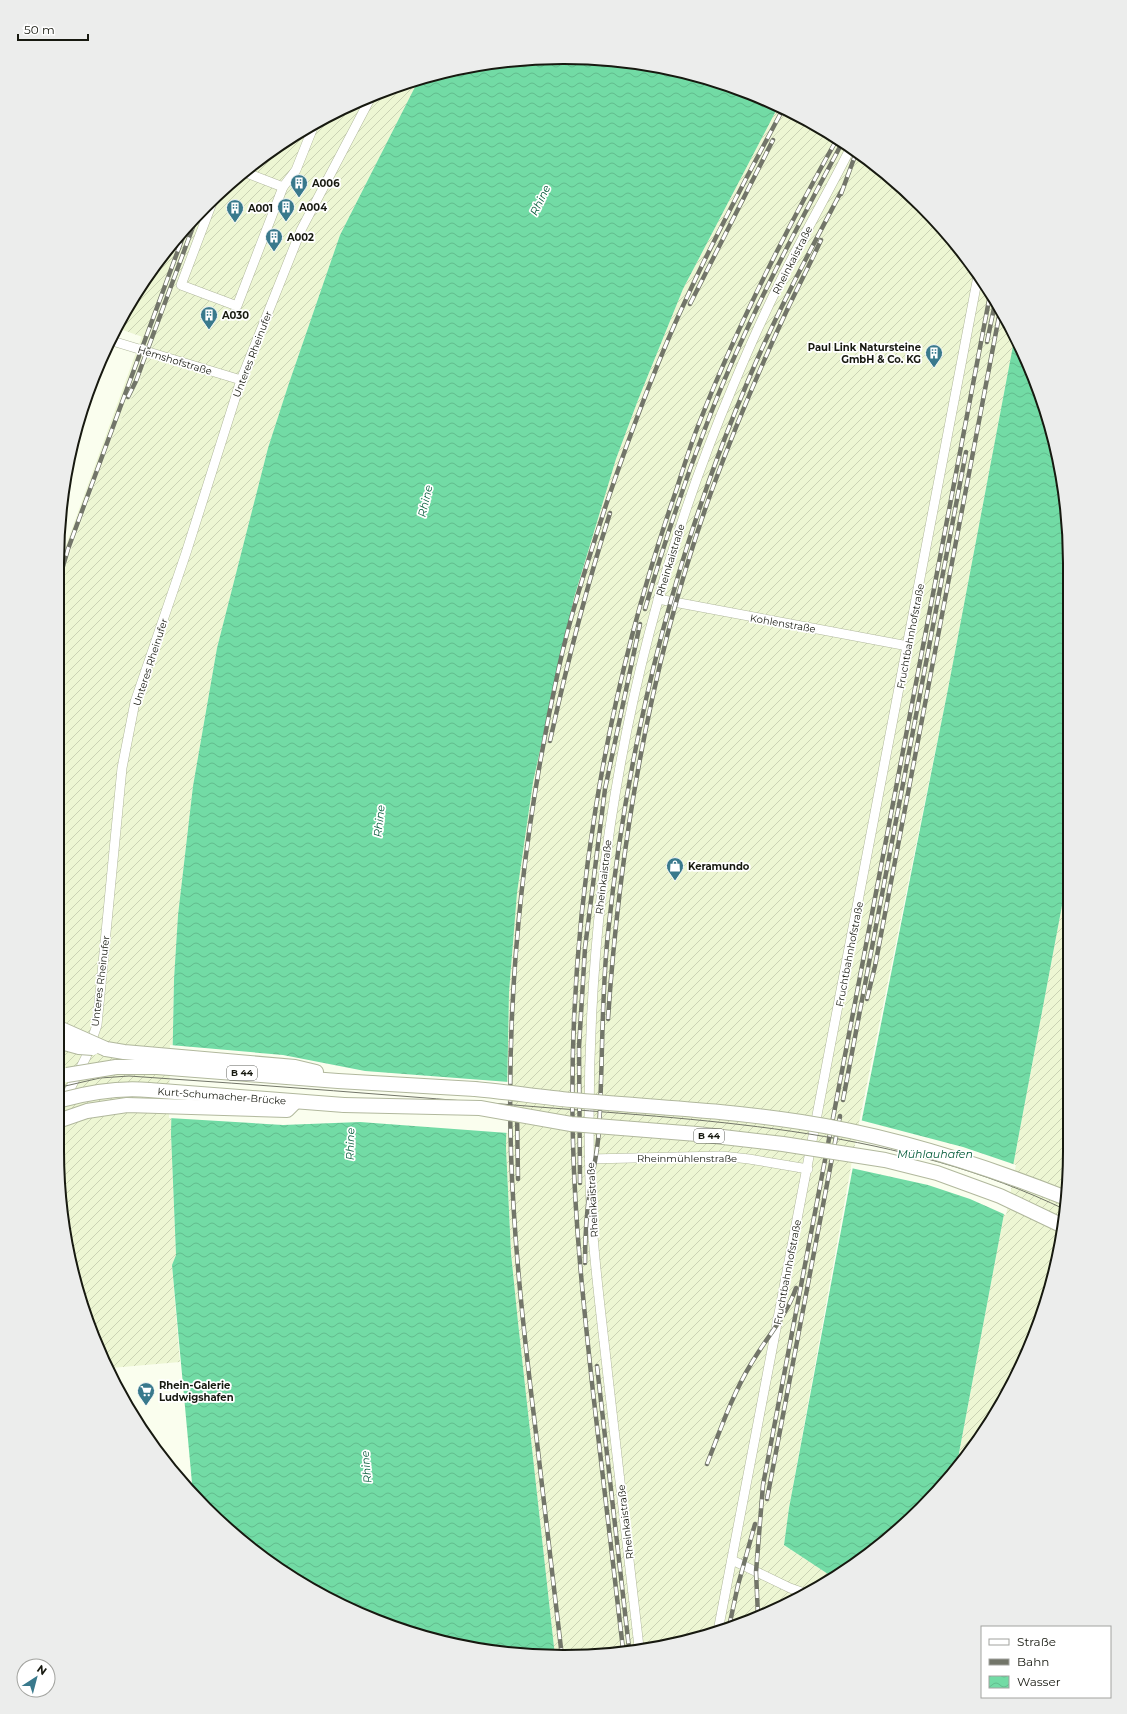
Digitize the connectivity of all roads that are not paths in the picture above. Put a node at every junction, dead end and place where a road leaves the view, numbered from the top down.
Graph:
1 (367, 104) edge
2 (311, 133) edge
3 (848, 153) edge
4 (250, 174) edge
5 (283, 187) junction
6 (208, 212) edge
7 (977, 283) edge
8 (116, 342) edge
9 (241, 380) junction
10 (658, 599) junction
11 (908, 646) junction
12 (64, 1030) edge
13 (64, 1043) edge
14 (106, 1049) junction
15 (64, 1076) edge
16 (336, 1081) junction
17 (64, 1099) edge
18 (64, 1100) edge
19 (295, 1102) junction
20 (64, 1119) edge
21 (590, 1159) junction
22 (808, 1169) junction
23 (1061, 1196) edge
24 (1058, 1223) edge
25 (732, 1560) junction
26 (798, 1591) edge
27 (719, 1625) edge
28 (639, 1644) edge

1 - 9 street, Unteres Rheinufer
2 - 5 street
3 - 10 street, Rheinkaistraße
4 - 5 street
5 - 6 street
7 - 11 street, Fruchtbahnhofstraße
8 - 9 street, Hemshofstraße
9 - 18 street, Unteres Rheinufer
10 - 11 street, Kohlenstraße
10 - 21 street, Rheinkaistraße
11 - 22 street, Fruchtbahnhofstraße
12 - 14 highway, bridge
13 - 14 highway, bridge
14 - 16 highway
15 - 16 highway, B 44, bridge
16 - 23 highway, B 44, bridge
17 - 19 highway, Kurt-Schumacher-Brücke / B 44, bridge
19 - 20 highway
19 - 24 highway, B 44, bridge
21 - 22 street, Rheinmühlenstraße
21 - 28 street, Rheinkaistraße
22 - 25 street, Fruchtbahnhofstraße
25 - 26 street
25 - 27 street, Fruchtbahnhofstraße

